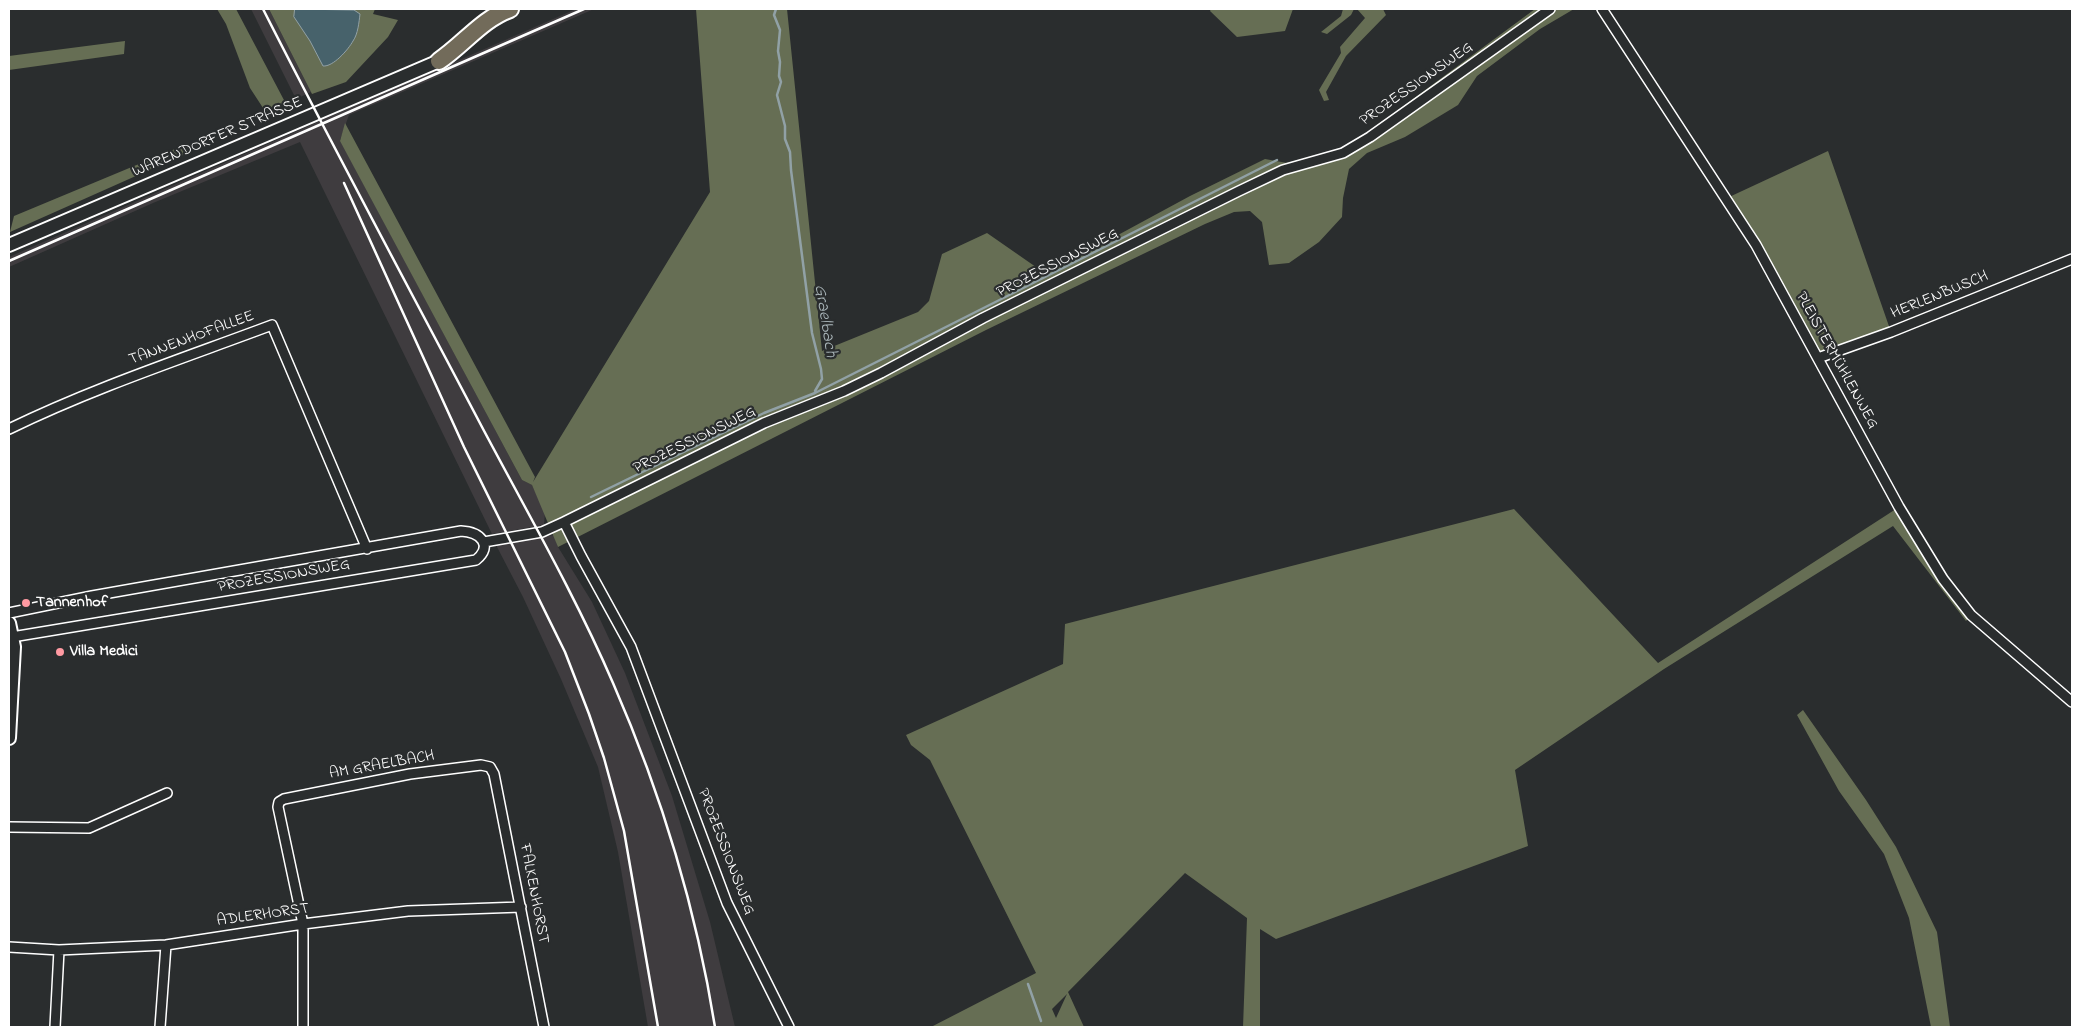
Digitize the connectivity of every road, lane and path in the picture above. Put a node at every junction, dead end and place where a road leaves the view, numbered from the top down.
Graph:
1 (510, 9) edge
2 (1550, 9) edge
3 (1602, 9) edge
4 (439, 61) joint
5 (9, 245) edge
6 (2072, 259) edge
7 (1818, 358) junction
8 (9, 429) edge
9 (564, 522) junction
10 (484, 542) junction
11 (367, 549) junction
12 (9, 613) edge
13 (9, 623) edge
14 (12, 637) junction
15 (2072, 702) edge
16 (9, 738) edge
17 (490, 767) joint
18 (167, 793) dead end
19 (9, 827) edge
20 (521, 907) junction
21 (303, 924) junction
22 (166, 945) junction
23 (9, 947) edge
24 (60, 950) junction
25 (55, 1027) edge
26 (160, 1027) edge
27 (303, 1027) edge
28 (544, 1027) edge
29 (789, 1027) edge

1 - 4 highway
2 - 9 street, PROZESSIONSWEG
3 - 7 street, PLEISTERMÜHLENWEG
4 - 5 main road, WARENDORFER STRASSE
6 - 7 street, HERLENBUSCH
7 - 15 street, PLEISTERMÜHLENWEG
8 - 11 street, TANNENHOFALLEE
9 - 10 street, PROZESSIONSWEG
9 - 29 street, PROZESSIONSWEG
10 - 11 street, PROZESSIONSWEG
10 - 14 street, PROZESSIONSWEG
11 - 12 street, PROZESSIONSWEG
13 - 14 main road
14 - 16 main road
17 - 20 street, FALKENHORST
17 - 21 street, AM GRAELBACH
18 - 19 street
20 - 21 street, ADLERHORST
20 - 28 street, FALKENHORST
21 - 22 street, ADLERHORST
21 - 27 street
22 - 24 street, ADLERHORST
22 - 26 street
23 - 24 street, ADLERHORST
24 - 25 street

